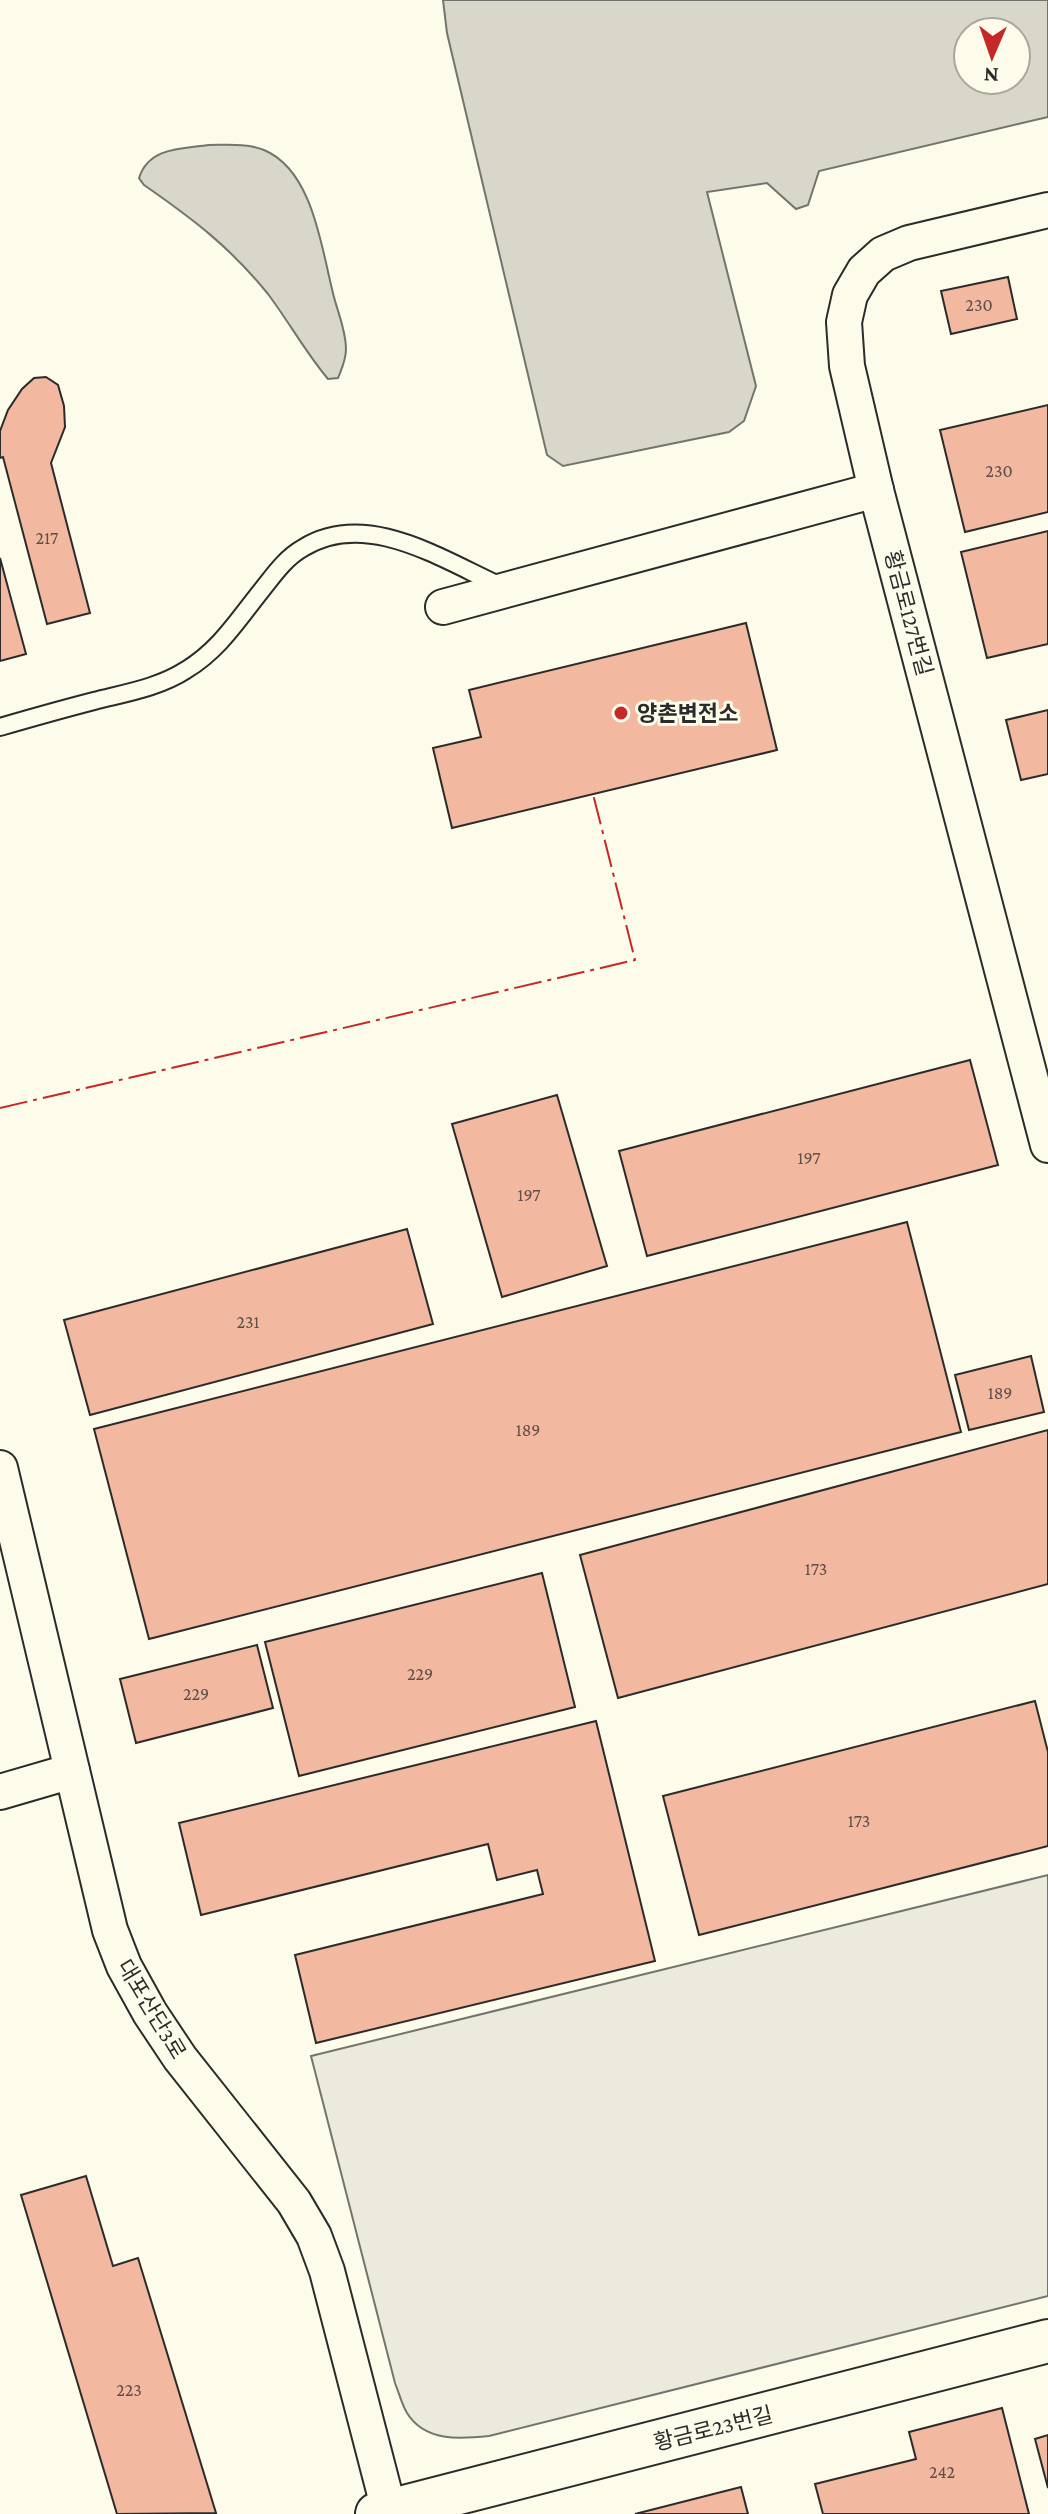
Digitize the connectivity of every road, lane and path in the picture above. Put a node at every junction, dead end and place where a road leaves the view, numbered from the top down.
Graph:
1 (1048, 210) edge
2 (876, 490) junction
3 (508, 590) junction
4 (443, 607) dead end
5 (0, 727) edge
6 (1048, 1145) edge
7 (0, 1468) edge
8 (72, 1771) junction
9 (0, 1792) edge
10 (1048, 2341) edge
11 (386, 2513) edge

1 - 2 street, 황금로127번길
2 - 3 street
2 - 6 street, 황금로127번길
3 - 4 street
3 - 5 lane
7 - 8 street, 대포산단3로
8 - 9 street
8 - 11 street, 대포산단3로
10 - 11 street, 황금로23번길

